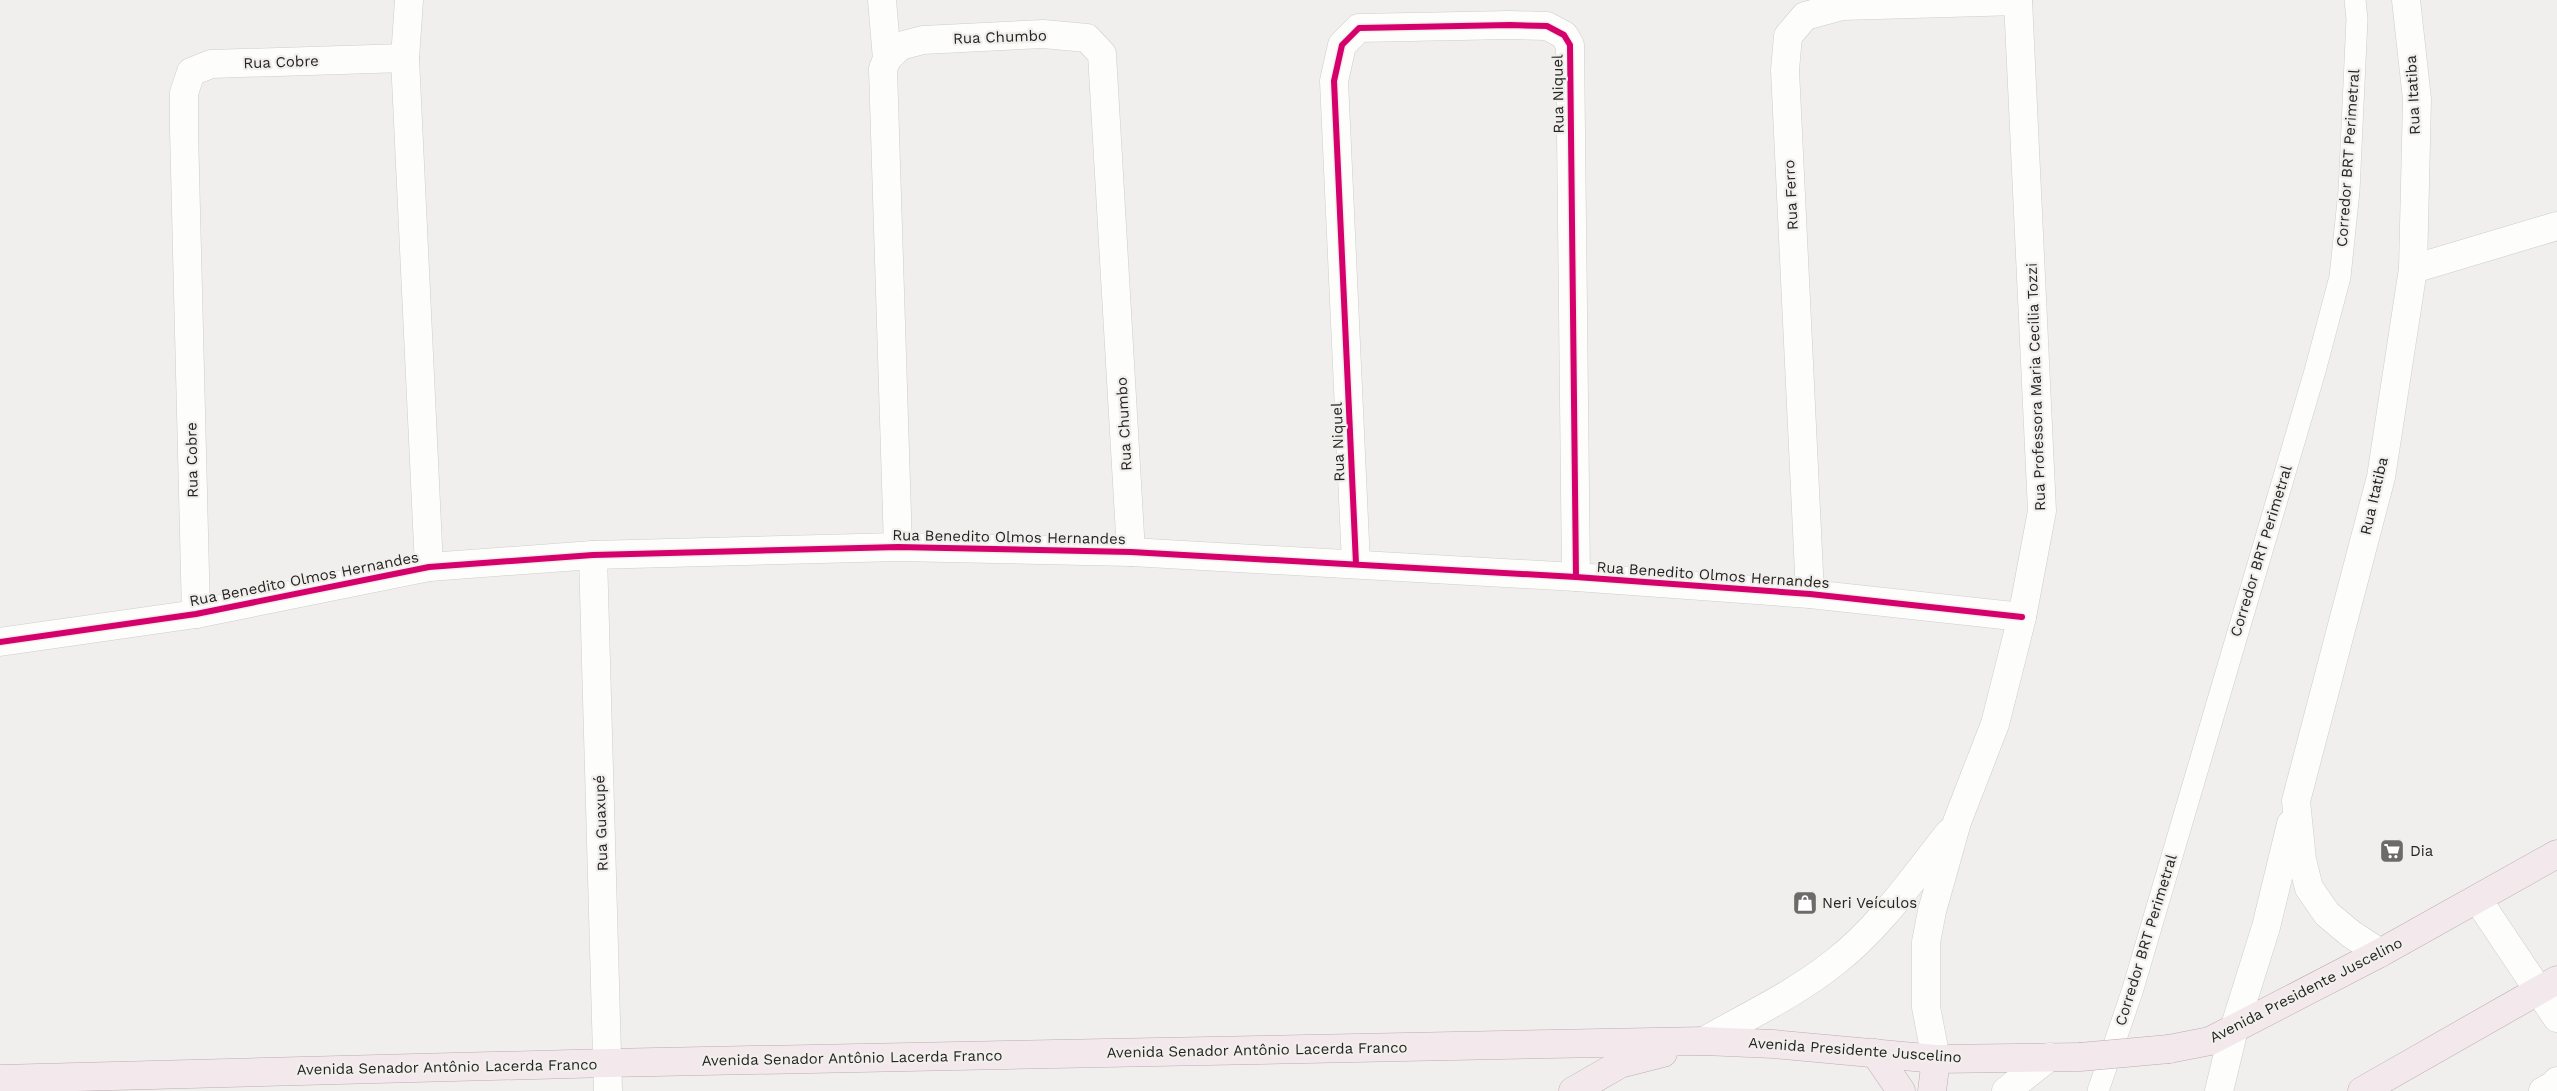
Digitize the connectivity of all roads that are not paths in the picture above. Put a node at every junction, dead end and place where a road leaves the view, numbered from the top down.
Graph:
1 (409, 0) edge
2 (882, 0) edge
3 (2018, 0) edge
4 (2355, 0) edge
5 (2406, 0) edge
6 (405, 58) junction
7 (887, 59) junction
8 (2557, 226) edge
9 (2413, 269) junction
10 (898, 547) junction
11 (1131, 552) junction
12 (593, 555) junction
13 (1356, 564) junction
14 (429, 567) junction
15 (1576, 577) junction
16 (1810, 594) junction
17 (196, 614) junction
18 (2022, 617) junction
19 (0, 642) edge
20 (2296, 801) junction
21 (1957, 822) junction
22 (2557, 854) edge
23 (2478, 900) junction
24 (2380, 952) junction
25 (2552, 1005) edge
26 (2234, 1029) junction
27 (1704, 1042) junction
28 (1875, 1053) junction
29 (2049, 1057) junction
30 (1936, 1058) junction
31 (608, 1063) junction
32 (1620, 1064) junction
33 (0, 1079) edge
34 (2557, 1081) edge
35 (608, 1091) edge
36 (1573, 1091) edge
37 (1588, 1091) edge
38 (1901, 1091) edge
39 (1932, 1091) edge
40 (2006, 1091) edge
41 (2098, 1091) edge
42 (2219, 1091) edge
43 (2362, 1091) edge
44 (2543, 1091) edge

1 - 6 street
2 - 7 street
3 - 16 street, Rua Ferro
3 - 18 street, Rua Professora Maria Cecília Tozzi
4 - 41 lane, Corredor BRT Perimetral
5 - 9 street, Rua Itatiba
6 - 14 street
6 - 17 street, Rua Cobre
7 - 10 street
7 - 11 street, Rua Chumbo
8 - 9 street
9 - 20 street, Rua Itatiba
10 - 11 street, Rua Benedito Olmos Hernandes
10 - 12 street, Rua Benedito Olmos Hernandes
11 - 13 street, Rua Benedito Olmos Hernandes
12 - 14 street, Rua Benedito Olmos Hernandes
12 - 31 street, Rua Guaxupé
13 - 15 street, Rua Benedito Olmos Hernandes
13 - 15 street, Rua Niquel
14 - 17 street, Rua Benedito Olmos Hernandes
15 - 16 street, Rua Benedito Olmos Hernandes
16 - 18 street, Rua Benedito Olmos Hernandes
17 - 19 street, Rua Benedito Olmos Hernandes
18 - 21 street, Rua Professora Maria Cecília Tozzi
20 - 24 street, Rua Itatiba
20 - 26 street
21 - 27 street, Rua Professora Maria Cecília Tozzi
21 - 30 street, Rua Professora Maria Cecília Tozzi
22 - 23 main road, Avenida Presidente Juscelino
23 - 24 main road, Avenida Presidente Juscelino
23 - 25 street
24 - 26 main road, Avenida Presidente Juscelino
25 - 43 main road
26 - 29 main road, Avenida Presidente Juscelino, bridge
26 - 42 street
27 - 28 main road, Avenida Presidente Juscelino
27 - 31 main road, Avenida Senador Antônio Lacerda Franco
27 - 32 main road
28 - 30 main road, Avenida Presidente Juscelino
28 - 38 main road
29 - 30 main road, Avenida Presidente Juscelino
29 - 40 street
30 - 39 main road
31 - 33 main road, Avenida Senador Antônio Lacerda Franco
31 - 35 street, Rua Guaxupé
32 - 36 main road
32 - 37 main road
34 - 44 street

